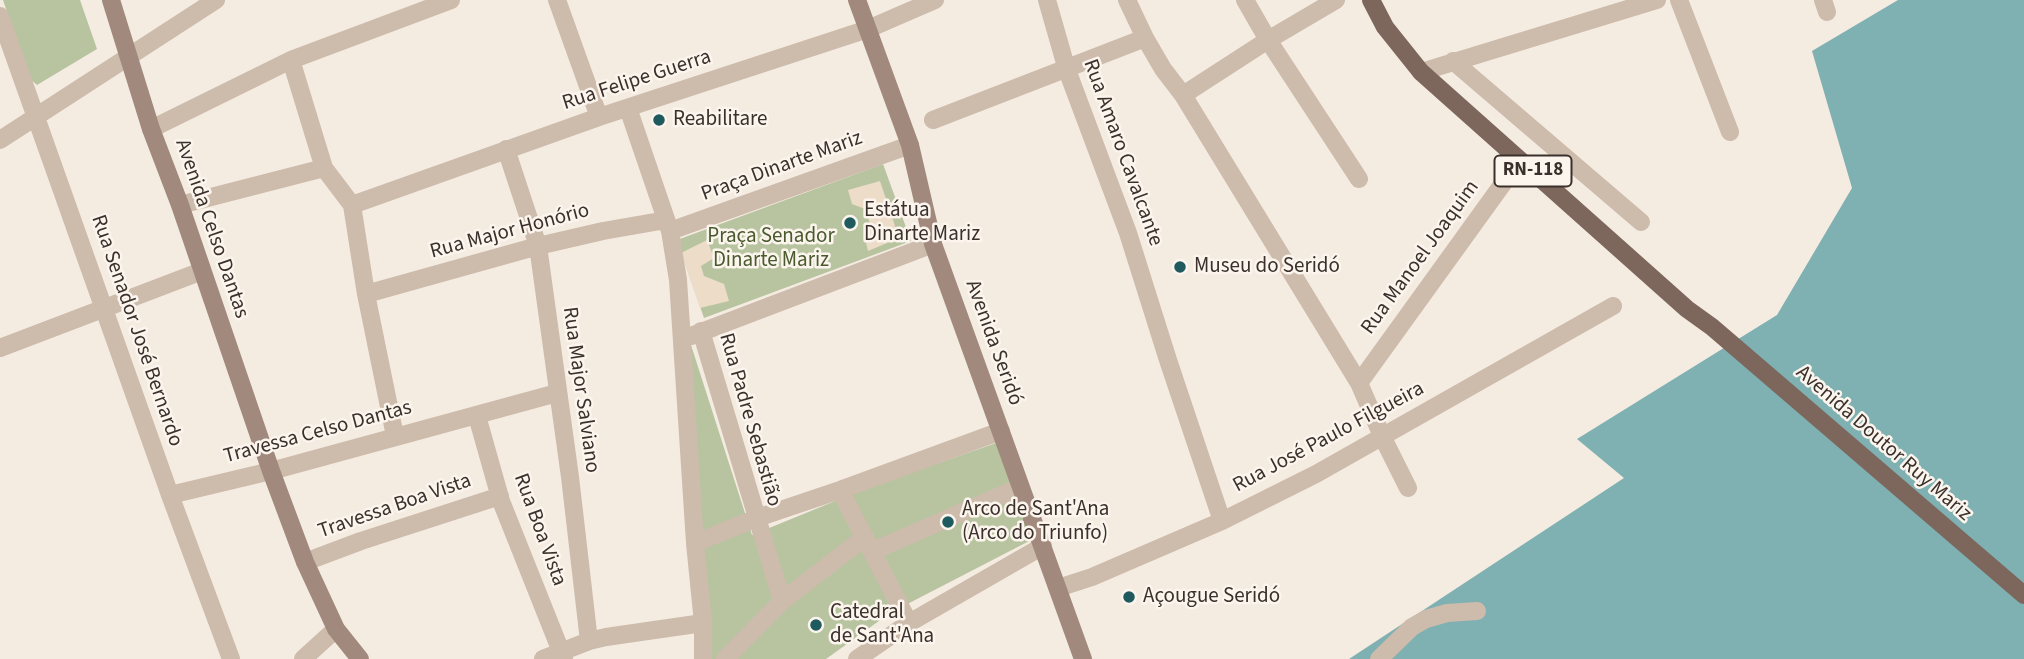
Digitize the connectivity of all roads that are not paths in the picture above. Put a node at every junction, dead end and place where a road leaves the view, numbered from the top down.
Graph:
1 (111, 0) edge
2 (216, 0) edge
3 (451, 0) edge
4 (557, 0) edge
5 (857, 0) edge
6 (935, 0) edge
7 (1047, 0) edge
8 (1127, 0) edge
9 (1245, 0) edge
10 (1336, 0) edge
11 (1371, 0) edge
12 (1657, 0) edge
13 (1679, 0) edge
14 (0, 16) edge
15 (868, 29) junction
16 (1145, 38) junction
17 (1268, 40) junction
18 (128, 57) junction
19 (290, 60) junction
20 (1452, 61) junction
21 (1067, 70) junction
22 (1421, 72) junction
23 (1183, 94) junction
24 (628, 108) junction
25 (599, 117) junction
26 (36, 118) junction
27 (933, 120) dead end
28 (151, 129) junction
29 (1730, 131) dead end
30 (0, 139) edge
31 (910, 145) junction
32 (506, 149) junction
33 (1520, 160) junction
34 (324, 169) junction
35 (1359, 179) dead end
36 (180, 205) junction
37 (352, 205) junction
38 (1641, 222) dead end
39 (668, 225) junction
40 (933, 244) junction
41 (538, 246) junction
42 (202, 271) junction
43 (366, 294) junction
44 (1612, 306) dead end
45 (104, 307) junction
46 (701, 331) junction
47 (682, 341) junction
48 (0, 348) edge
49 (1359, 383) junction
50 (557, 393) junction
51 (477, 415) junction
52 (1001, 430) junction
53 (395, 436) junction
54 (1382, 436) junction
55 (271, 471) junction
56 (1020, 487) junction
57 (1408, 488) dead end
58 (840, 490) junction
59 (170, 495) junction
60 (500, 496) junction
61 (757, 519) junction
62 (1222, 521) junction
63 (695, 543) junction
64 (869, 544) junction
65 (1043, 546) junction
66 (305, 562) junction
67 (1058, 588) junction
68 (2024, 595) edge
69 (782, 601) junction
70 (1477, 611) dead end
71 (703, 623) junction
72 (909, 623) junction
73 (336, 629) junction
74 (589, 641) junction
75 (735, 655) edge
76 (562, 656) edge
77 (232, 659) edge
78 (303, 659) edge
79 (360, 659) edge
80 (543, 659) edge
81 (703, 659) edge
82 (857, 659) edge
83 (1083, 659) edge
84 (1379, 659) edge

1 - 18 main road, Avenida Celso Dantas
2 - 18 street
3 - 19 street
4 - 25 street
5 - 15 main road, Avenida Seridó
6 - 15 street, Rua Felipe Guerra
7 - 21 street, Rua Amaro Cavalcante
8 - 16 street
9 - 17 street
10 - 17 street
11 - 22 main road, RN-118
12 - 20 street
13 - 29 street
14 - 26 street, Rua Senador José Bernardo
15 - 24 street, Rua Felipe Guerra
15 - 31 main road, Avenida Seridó
16 - 21 street
16 - 23 street
17 - 23 street
17 - 35 street
18 - 26 street
18 - 28 main road, Avenida Celso Dantas
19 - 28 street
19 - 34 street
20 - 22 street
20 - 38 street
21 - 27 street
21 - 62 street, Rua Amaro Cavalcante
22 - 33 main road, RN-118
23 - 49 street
24 - 25 street, Rua Felipe Guerra
24 - 39 street, Rua Padre Sebastião
25 - 32 street, Rua Felipe Guerra
26 - 30 street
26 - 45 street, Rua Senador José Bernardo
28 - 36 main road, Avenida Celso Dantas
31 - 39 street, Praça Dinarte Mariz
31 - 40 main road, Avenida Seridó
32 - 37 street, Rua Felipe Guerra
32 - 41 street, Rua Major Salviano
33 - 49 street, Rua Manoel Joaquim
33 - 68 main road, Avenida Doutor Ruy Mariz / RN-118
34 - 36 street
34 - 37 street
36 - 42 main road, Avenida Celso Dantas
37 - 43 street
39 - 41 street, Rua Major Honório
39 - 47 street, Rua Padre Sebastião
40 - 46 street
40 - 52 main road, Avenida Seridó
41 - 43 street, Rua Major Honório
41 - 50 street, Rua Major Salviano
42 - 45 street
42 - 55 main road, Avenida Celso Dantas
43 - 53 street
44 - 54 street, Rua José Paulo Filgueira
45 - 48 street
45 - 59 street, Rua Senador José Bernardo
46 - 47 street, Rua Padre Sebastião
46 - 61 street, Rua Padre Sebastião
47 - 63 street, Rua Padre Sebastião
49 - 54 street
50 - 51 street, Travessa Celso Dantas
50 - 74 street, Rua Major Salviano
51 - 53 street, Travessa Celso Dantas
51 - 60 street, Rua Boa Vista
52 - 56 main road, Avenida Seridó
52 - 58 street
53 - 55 street, Travessa Celso Dantas
54 - 57 street
54 - 62 street, Rua José Paulo Filgueira
55 - 59 street, Travessa Celso Dantas
55 - 66 main road, Avenida Celso Dantas
56 - 64 street
56 - 65 main road, Avenida Seridó
58 - 61 street
58 - 64 street
59 - 77 street, Rua Senador José Bernardo
60 - 66 street, Travessa Boa Vista
60 - 76 street, Rua Boa Vista
61 - 63 street, Rua Padre Sebastião
61 - 69 street
62 - 67 street, Rua José Paulo Filgueira
63 - 71 street, Rua Padre Sebastião
64 - 69 street
64 - 72 street
65 - 67 main road, Avenida Seridó
65 - 72 street
66 - 73 main road, Avenida Celso Dantas
67 - 83 main road, Avenida Seridó
69 - 75 street
70 - 84 street
71 - 74 street
71 - 81 street, Rua Padre Sebastião
72 - 82 street
73 - 78 street
73 - 79 main road, Avenida Celso Dantas
74 - 76 street
76 - 80 street

